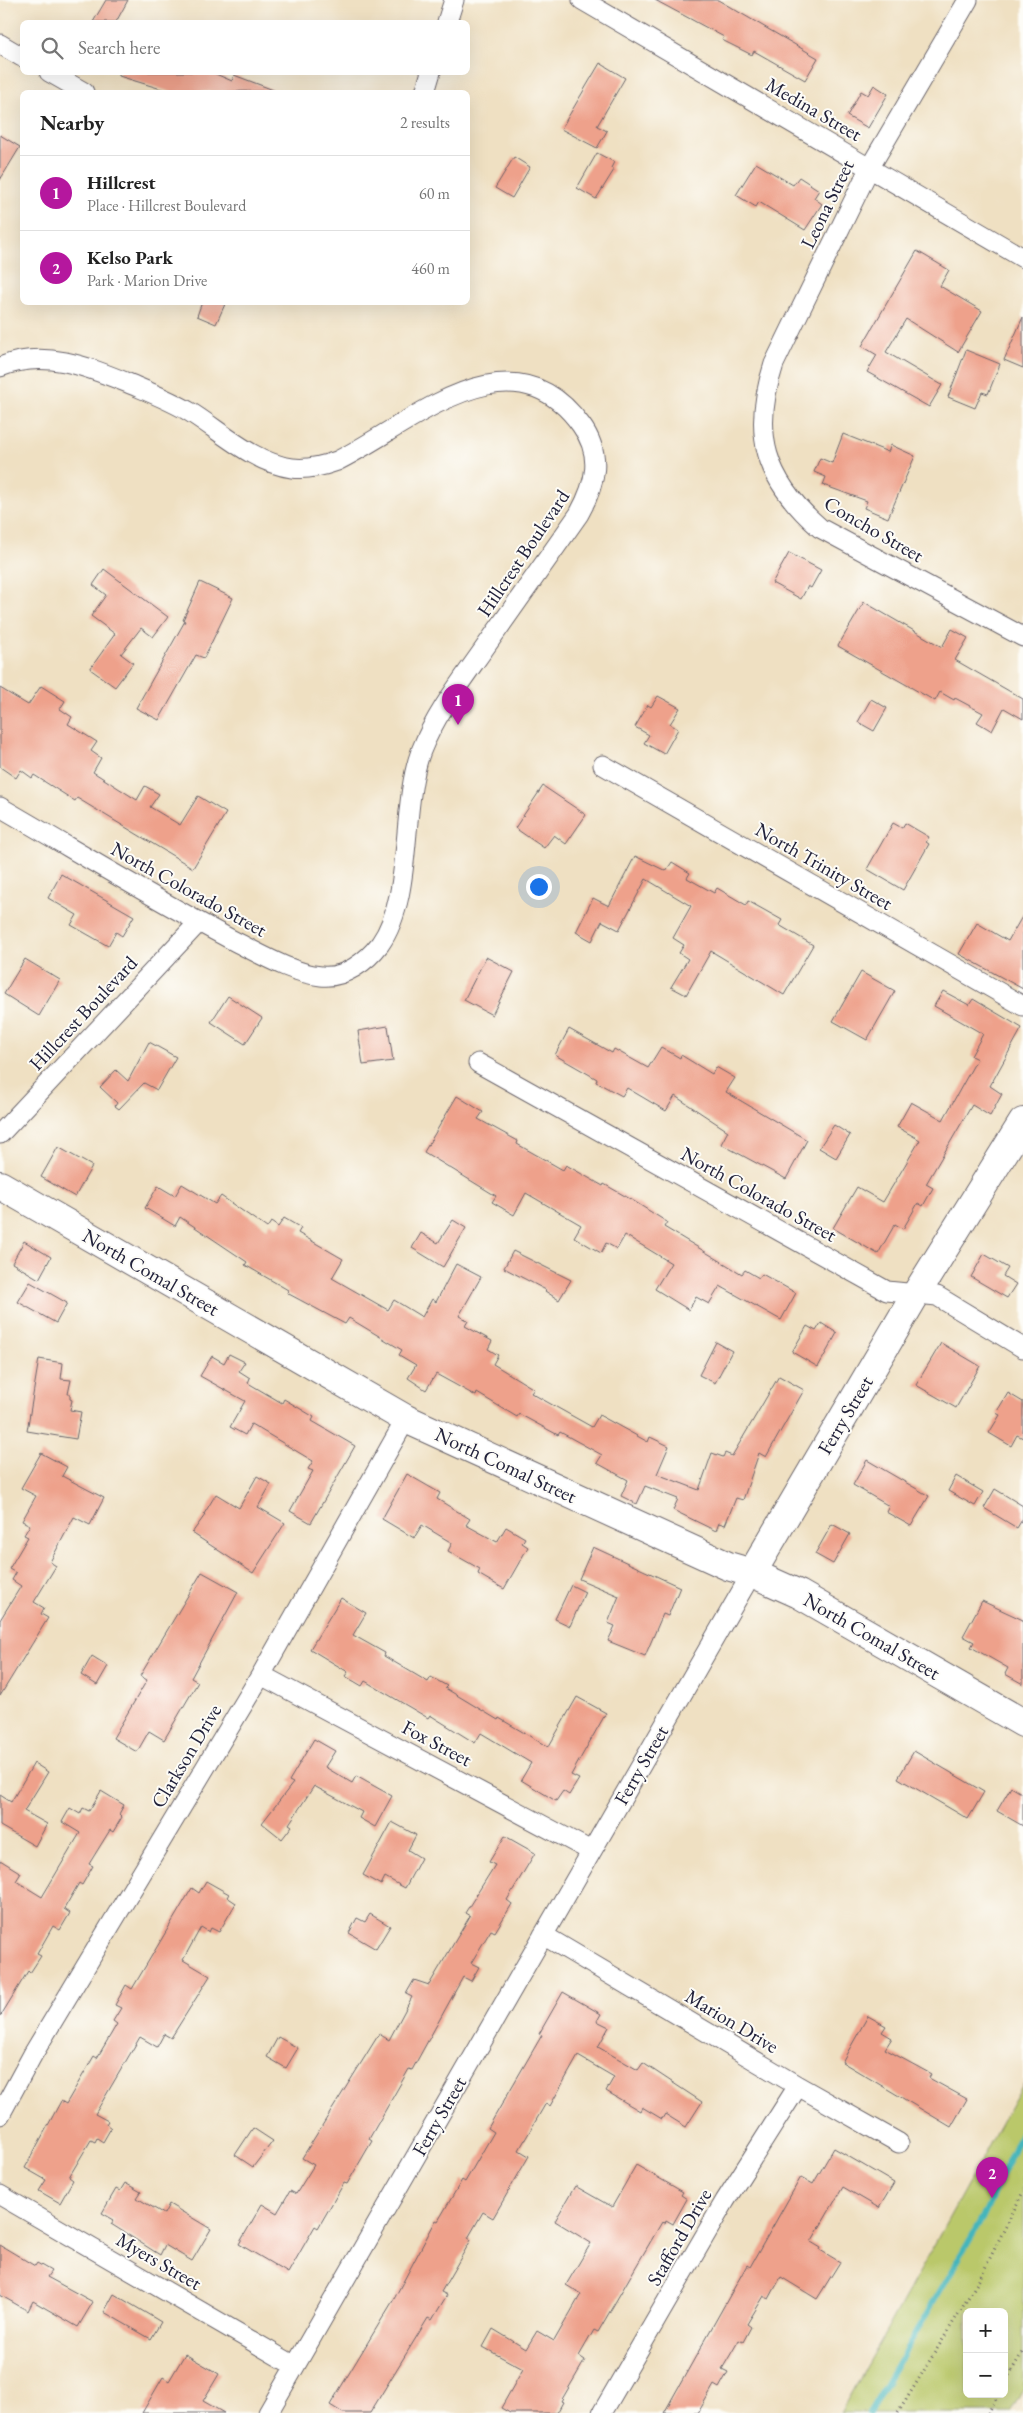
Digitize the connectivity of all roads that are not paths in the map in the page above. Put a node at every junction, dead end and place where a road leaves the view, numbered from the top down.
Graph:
1 (454, 0) edge
2 (582, 0) edge
3 (968, 0) edge
4 (448, 20) edge
5 (0, 44) edge
6 (20, 56) edge
7 (54, 75) edge
8 (430, 75) edge
9 (80, 90) edge
10 (426, 90) edge
11 (870, 167) junction
12 (1023, 258) edge
13 (0, 367) edge
14 (763, 410) joint
15 (1023, 637) edge
16 (603, 765) dead end
17 (0, 807) edge
18 (199, 922) junction
19 (364, 961) joint
20 (1023, 1006) edge
21 (478, 1063) dead end
22 (1023, 1122) edge
23 (0, 1134) edge
24 (0, 1185) edge
25 (916, 1294) junction
26 (1023, 1348) edge
27 (406, 1419) junction
28 (752, 1573) junction
29 (261, 1675) junction
30 (1023, 1723) edge
31 (591, 1851) junction
32 (543, 1935) junction
33 (798, 2086) junction
34 (0, 2114) edge
35 (900, 2143) dead end
36 (0, 2195) edge
37 (295, 2366) junction
38 (268, 2413) edge
39 (602, 2413) edge

1 - 4 street
2 - 11 street, Medina Street
3 - 11 street, Leona Street
5 - 6 street
7 - 9 street
8 - 10 street
11 - 12 street, Medina Street
11 - 14 street, Leona Street
13 - 19 street, Hillcrest Boulevard
14 - 15 street, Concho Street
16 - 20 street, North Trinity Street
17 - 18 street, North Colorado Street
18 - 19 street, North Colorado Street
18 - 23 street, Hillcrest Boulevard
21 - 25 street, North Colorado Street
22 - 25 street, Ferry Street
24 - 27 street, North Comal Street
25 - 26 street, North Colorado Street
25 - 28 street, Ferry Street
27 - 28 street, North Comal Street
27 - 29 street, Clarkson Drive
28 - 30 street, North Comal Street
28 - 31 street, Ferry Street
29 - 31 street, Fox Street
29 - 34 street, Clarkson Drive
31 - 32 street, Ferry Street
32 - 33 street, Marion Drive
32 - 37 street, Ferry Street
33 - 35 street, Marion Drive
33 - 39 street, Stafford Drive
36 - 37 street, Myers Street
37 - 38 street, Ferry Street

